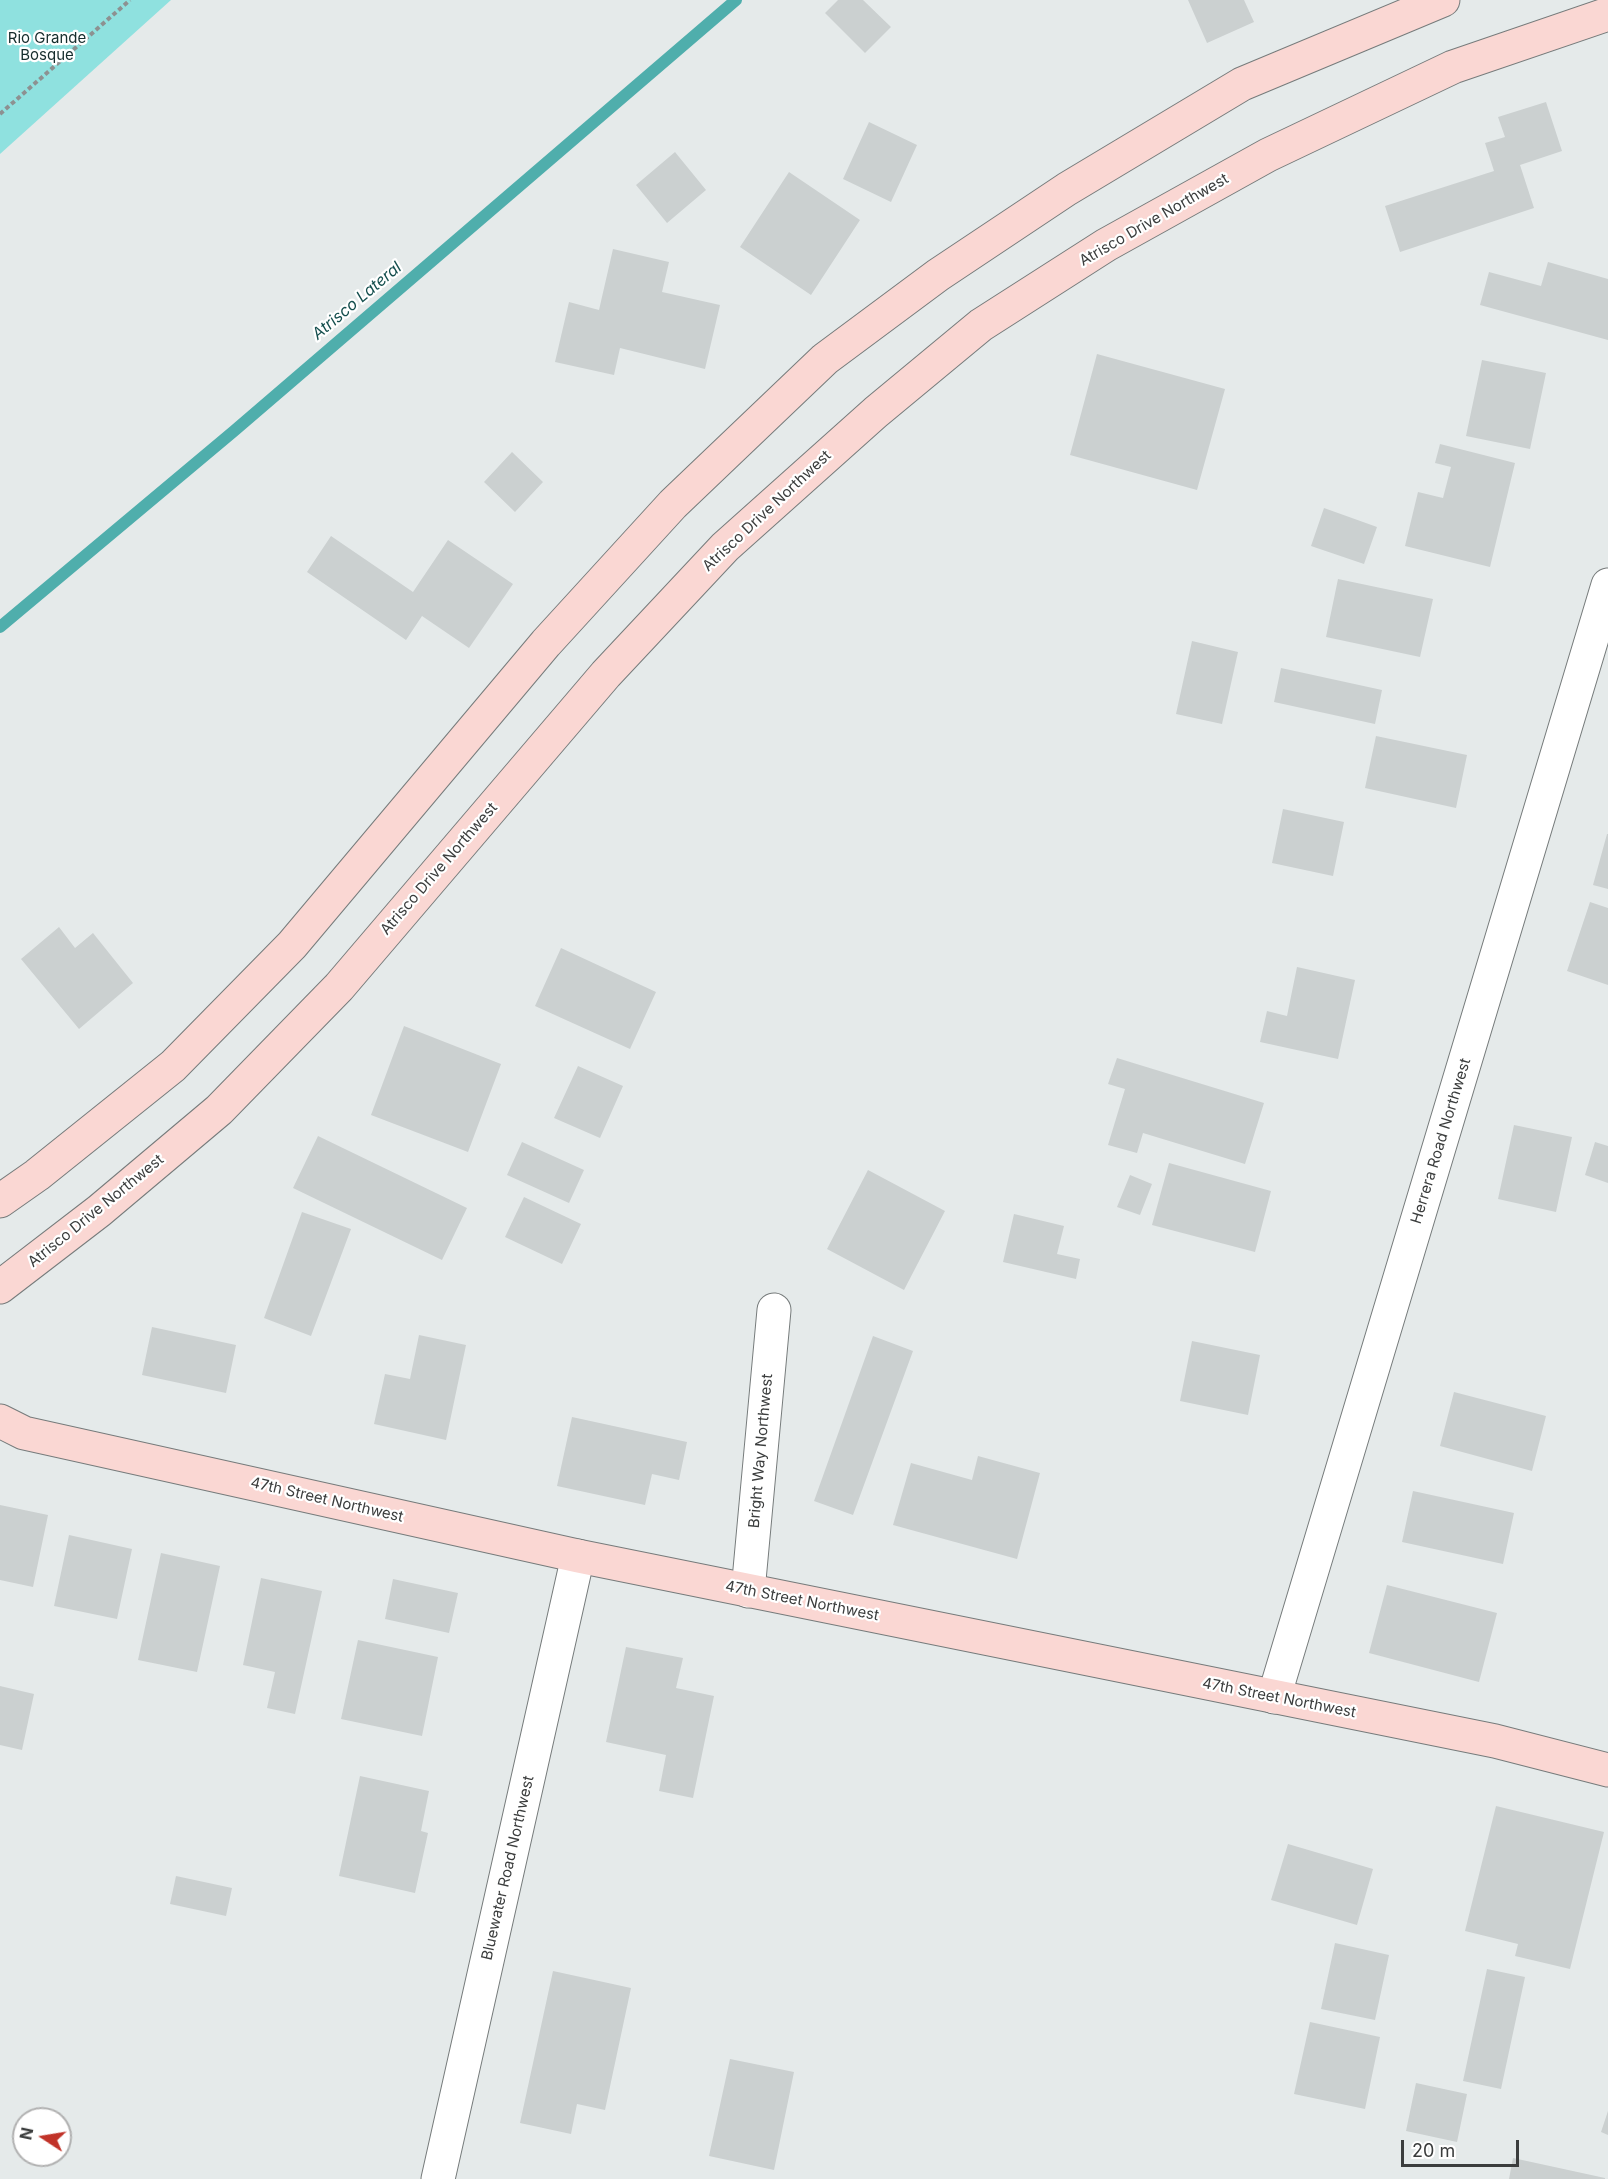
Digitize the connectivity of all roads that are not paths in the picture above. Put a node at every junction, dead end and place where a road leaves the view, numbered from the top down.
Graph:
1 (1443, 0) edge
2 (1608, 14) edge
3 (1608, 585) edge
4 (0, 1201) edge
5 (0, 1287) edge
6 (774, 1310) dead end
7 (0, 1421) edge
8 (578, 1556) junction
9 (748, 1591) junction
10 (1274, 1696) junction
11 (1608, 1770) edge
12 (438, 2179) edge

1 - 4 main road
2 - 5 main road, Atrisco Drive Northwest
3 - 10 street, Herrera Road Northwest
6 - 9 street, Bright Way Northwest
7 - 8 main road, 47th Street Northwest
8 - 9 main road, 47th Street Northwest
8 - 12 street, Bluewater Road Northwest
9 - 10 main road, 47th Street Northwest
10 - 11 main road, 47th Street Northwest

